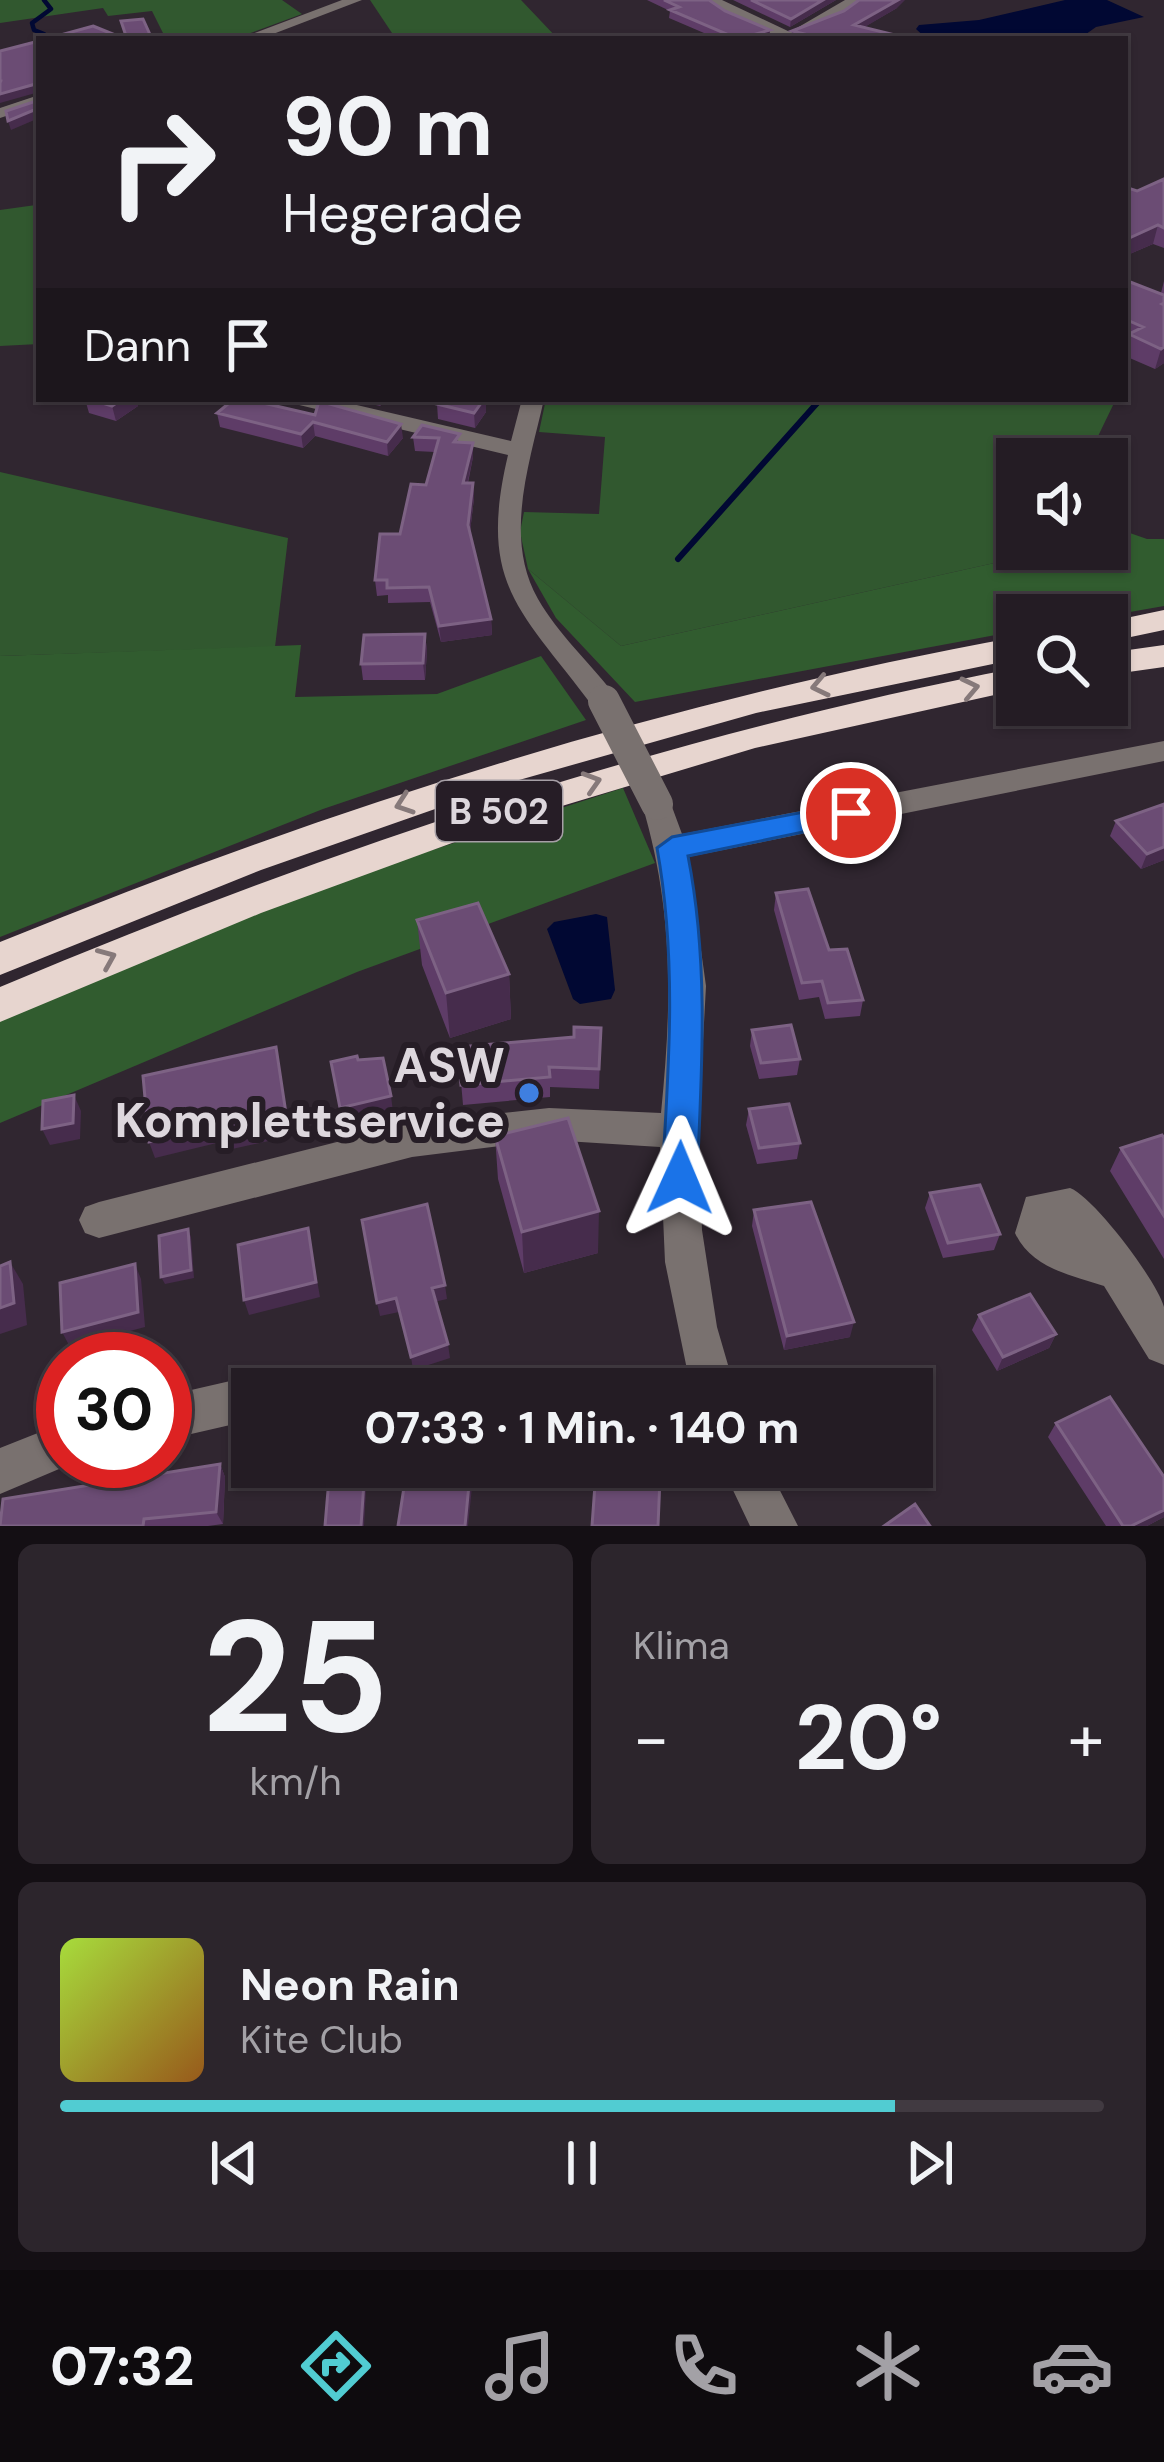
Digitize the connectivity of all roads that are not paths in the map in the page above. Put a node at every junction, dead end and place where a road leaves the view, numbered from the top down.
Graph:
1 (356, 0) edge
2 (712, 0) edge
3 (855, 0) edge
4 (255, 36) edge
5 (784, 36) edge
6 (792, 36) edge
7 (36, 101) edge
8 (0, 113) edge
9 (315, 402) edge
10 (532, 402) edge
11 (522, 451) junction
12 (1164, 623) edge
13 (1128, 629) edge
14 (996, 652) edge
15 (1164, 656) edge
16 (1128, 661) edge
17 (996, 684) edge
18 (1164, 751) edge
19 (672, 848) junction
20 (0, 959) edge
21 (0, 1005) edge
22 (680, 1130) junction
23 (99, 1220) dead end
24 (1116, 1270) dead end
25 (1164, 1344) edge
26 (708, 1368) edge
27 (231, 1403) edge
28 (192, 1412) edge
29 (36, 1456) edge
30 (0, 1471) edge
31 (755, 1488) edge
32 (775, 1526) edge

1 - 4 street
2 - 5 street
3 - 6 street
7 - 8 street
9 - 11 street
10 - 11 street
11 - 19 street, bridge
12 - 13 highway
14 -> 20 highway, B 502
15 - 16 highway
21 -> 17 highway, B 502
18 - 19 street
19 - 22 street
22 - 23 street
22 - 26 street
24 - 25 street
27 - 28 street
29 - 30 street
31 - 32 street

